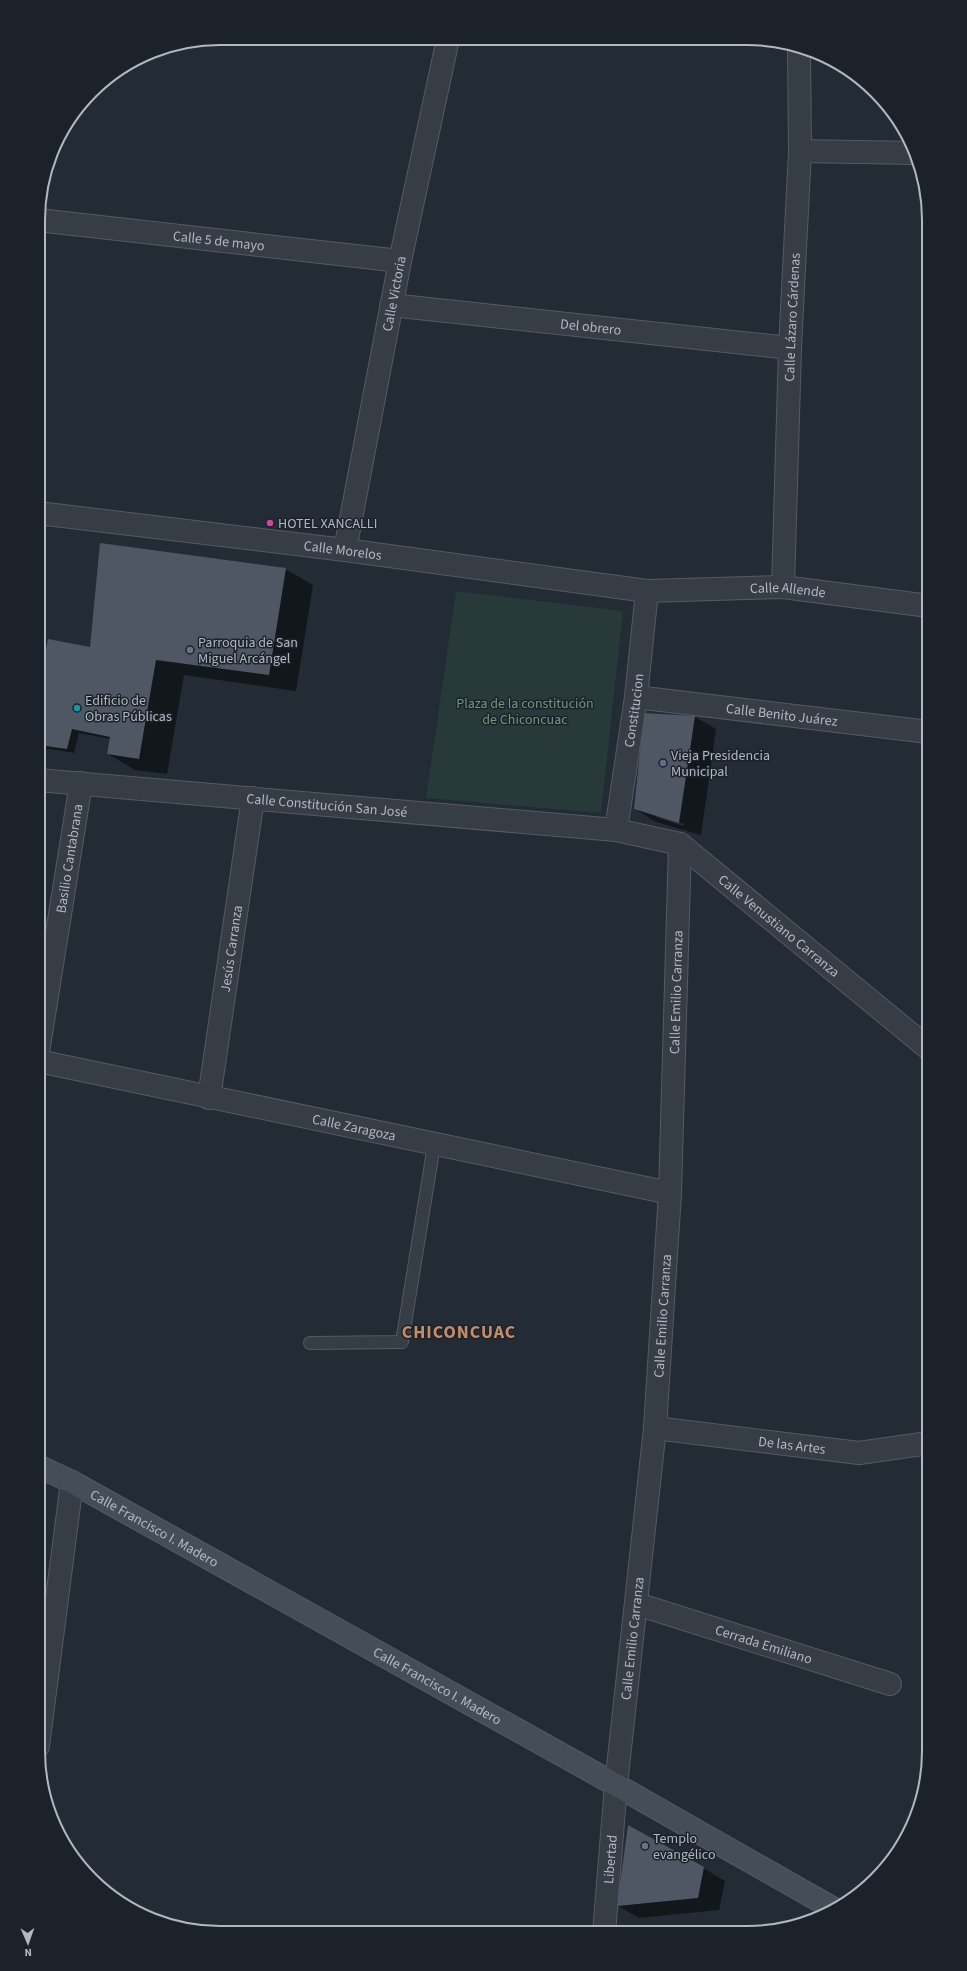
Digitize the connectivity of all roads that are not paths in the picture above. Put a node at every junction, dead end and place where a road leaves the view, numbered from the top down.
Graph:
1 (447, 45) edge
2 (799, 53) edge
3 (800, 151) junction
4 (909, 153) edge
5 (45, 221) edge
6 (400, 261) junction
7 (391, 305) junction
8 (790, 348) junction
9 (45, 514) edge
10 (345, 550) junction
11 (783, 587) junction
12 (647, 591) junction
13 (922, 605) edge
14 (636, 698) junction
15 (922, 731) edge
16 (45, 781) edge
17 (81, 784) junction
18 (253, 798) junction
19 (616, 830) junction
20 (680, 844) junction
21 (45, 1008) edge
22 (922, 1043) edge
23 (45, 1063) edge
24 (209, 1098) junction
25 (434, 1145) junction
26 (670, 1193) junction
27 (310, 1343) dead end
28 (655, 1428) junction
29 (922, 1445) edge
30 (45, 1469) edge
31 (72, 1482) junction
32 (637, 1604) junction
33 (890, 1684) dead end
34 (45, 1692) edge
35 (616, 1785) junction
36 (828, 1906) edge
37 (605, 1926) edge

1 - 6 street, Calle Victoria
2 - 3 street, Calle Lázaro Cárdenas
3 - 4 street
3 - 8 street, Calle Lázaro Cárdenas
5 - 6 street, Calle 5 de mayo
6 - 7 street, Calle Victoria
7 - 8 street, Del obrero
7 - 10 street, Calle Victoria
8 - 11 street, Calle Lázaro Cárdenas
9 - 10 street, Calle Morelos
10 - 12 street, Calle Morelos
11 - 12 street, Calle Allende
11 - 13 street, Calle Allende
12 - 14 street, Constitucion
14 - 15 street, Calle Benito Juárez
14 - 19 street, Constitucion
16 - 17 street, Calle Constitución San José
17 - 18 street, Calle Constitución San José
17 - 21 street, Basilio Cantabrana
18 - 19 street, Calle Constitución San José
18 - 24 street, Jesús Carranza
19 - 20 street, Calle Venustiano Carranza
20 - 22 street, Calle Venustiano Carranza
20 - 26 street, Calle Emilio Carranza
23 - 24 street, Calle Zaragoza
24 - 25 street, Calle Zaragoza
25 - 26 street, Calle Zaragoza
25 - 27 lane
26 - 28 street, Calle Emilio Carranza
28 - 29 street, De las Artes
28 - 32 street, Calle Emilio Carranza
30 - 31 main road, Calle Francisco I. Madero
31 - 34 street
31 - 35 main road, Calle Francisco I. Madero
32 - 33 street, Cerrada Emiliano
32 - 35 street, Calle Emilio Carranza
35 - 36 main road, Calle Francisco I. Madero
35 - 37 street, Libertad

